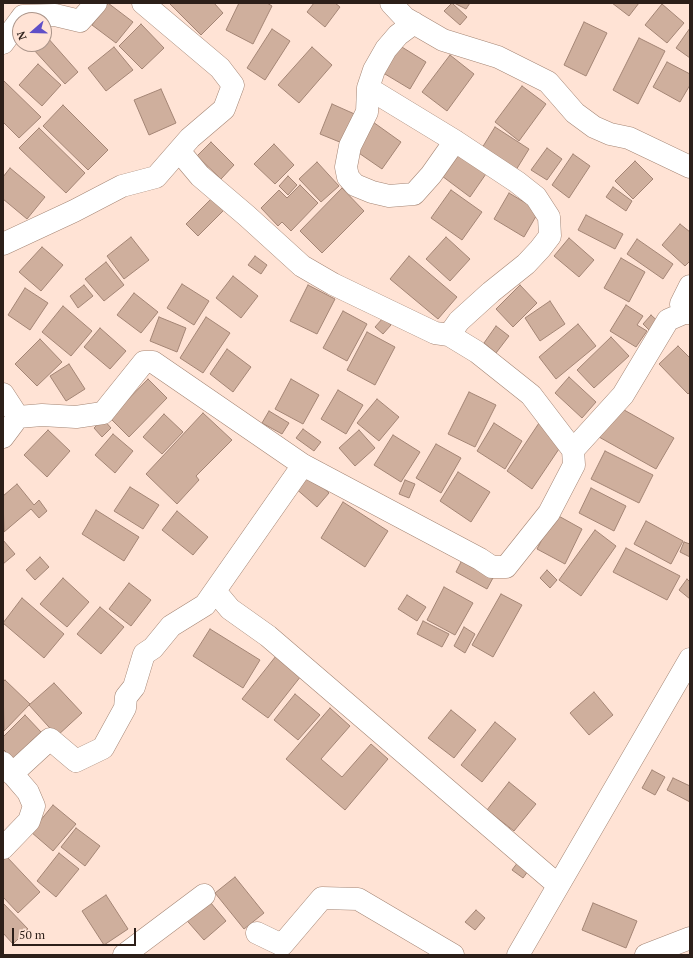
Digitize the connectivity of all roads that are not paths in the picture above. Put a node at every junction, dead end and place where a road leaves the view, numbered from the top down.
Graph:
1 (96, 3) edge
2 (143, 3) edge
3 (391, 3) edge
4 (52, 15) edge
5 (414, 23) junction
6 (12, 31) edge
7 (3, 43) edge
8 (368, 88) junction
9 (455, 141) junction
10 (179, 151) junction
11 (690, 167) edge
12 (3, 244) edge
13 (690, 286) edge
14 (687, 313) edge
15 (449, 335) junction
16 (3, 394) edge
17 (18, 417) junction
18 (3, 437) edge
19 (573, 450) junction
20 (303, 465) junction
21 (216, 591) junction
22 (690, 659) edge
23 (8, 768) edge
24 (3, 848) edge
25 (558, 885) junction
26 (204, 895) dead end
27 (257, 933) dead end
28 (690, 938) edge
29 (652, 954) edge
30 (124, 955) edge
31 (453, 955) edge
32 (518, 955) edge

1 - 4 street
2 - 10 street
3 - 5 street
5 - 8 street
5 - 11 street
6 - 7 street
8 - 9 street
8 - 9 street
9 - 15 street
10 - 12 street
10 - 15 street
13 - 14 street
14 - 19 street
15 - 19 street
16 - 17 street
17 - 18 street
17 - 20 street
19 - 20 street
20 - 21 street
21 - 23 street
21 - 25 street
22 - 25 street
23 - 24 street
25 - 32 street
26 - 30 street
27 - 31 street
28 - 29 street

